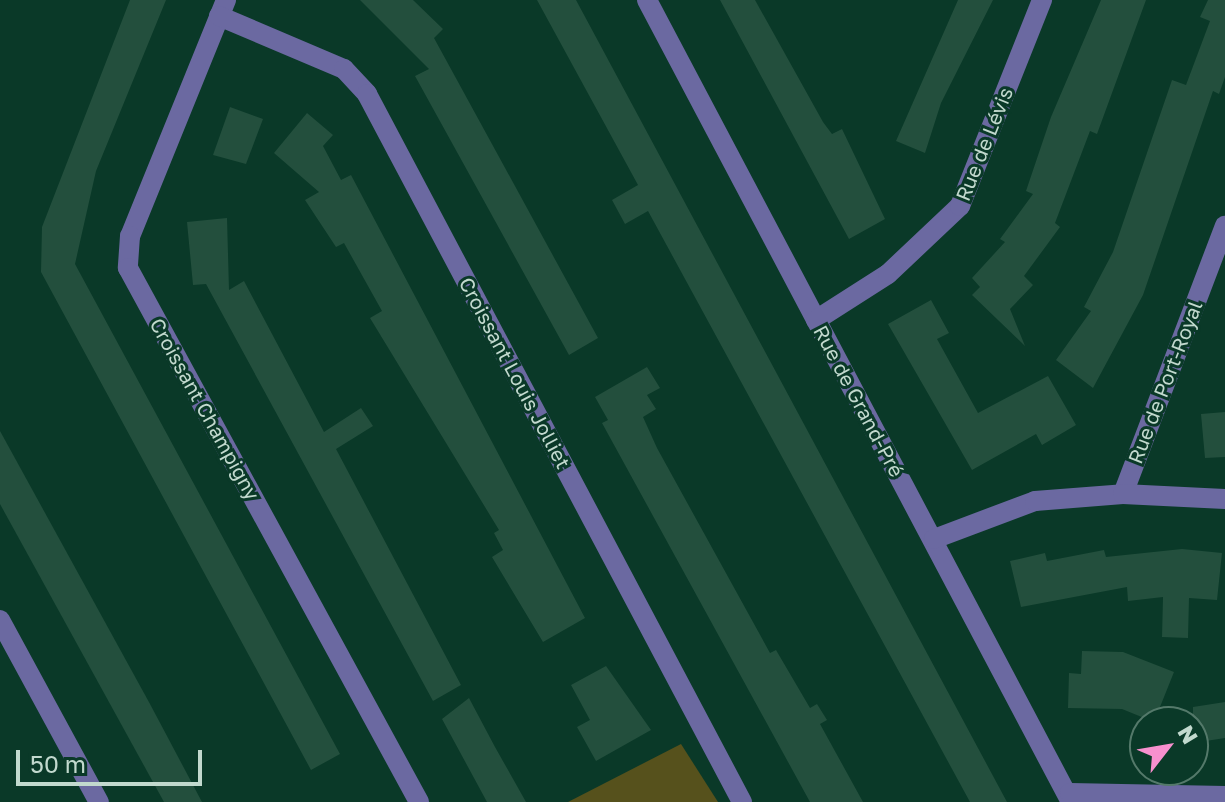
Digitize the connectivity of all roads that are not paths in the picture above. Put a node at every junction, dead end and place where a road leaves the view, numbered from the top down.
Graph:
1 (647, 0) edge
2 (1042, 0) edge
3 (222, 8) edge
4 (1225, 226) edge
5 (816, 320) junction
6 (1123, 494) junction
7 (1225, 499) edge
8 (934, 539) junction
9 (0, 620) edge
10 (1225, 796) edge
11 (1071, 798) edge
12 (99, 802) edge
13 (419, 802) edge
14 (742, 802) edge

1 - 5 street, Rue de Grand-Pré
2 - 5 street, Rue de Lévis
3 - 13 street, Croissant Champigny
3 - 14 street, Croissant Louis Jolliet
4 - 6 street, Rue de Port-Royal
5 - 8 street, Rue de Grand-Pré
6 - 7 street
6 - 8 street
8 - 11 street, Rue de Grand-Pré
9 - 12 street
10 - 11 street

